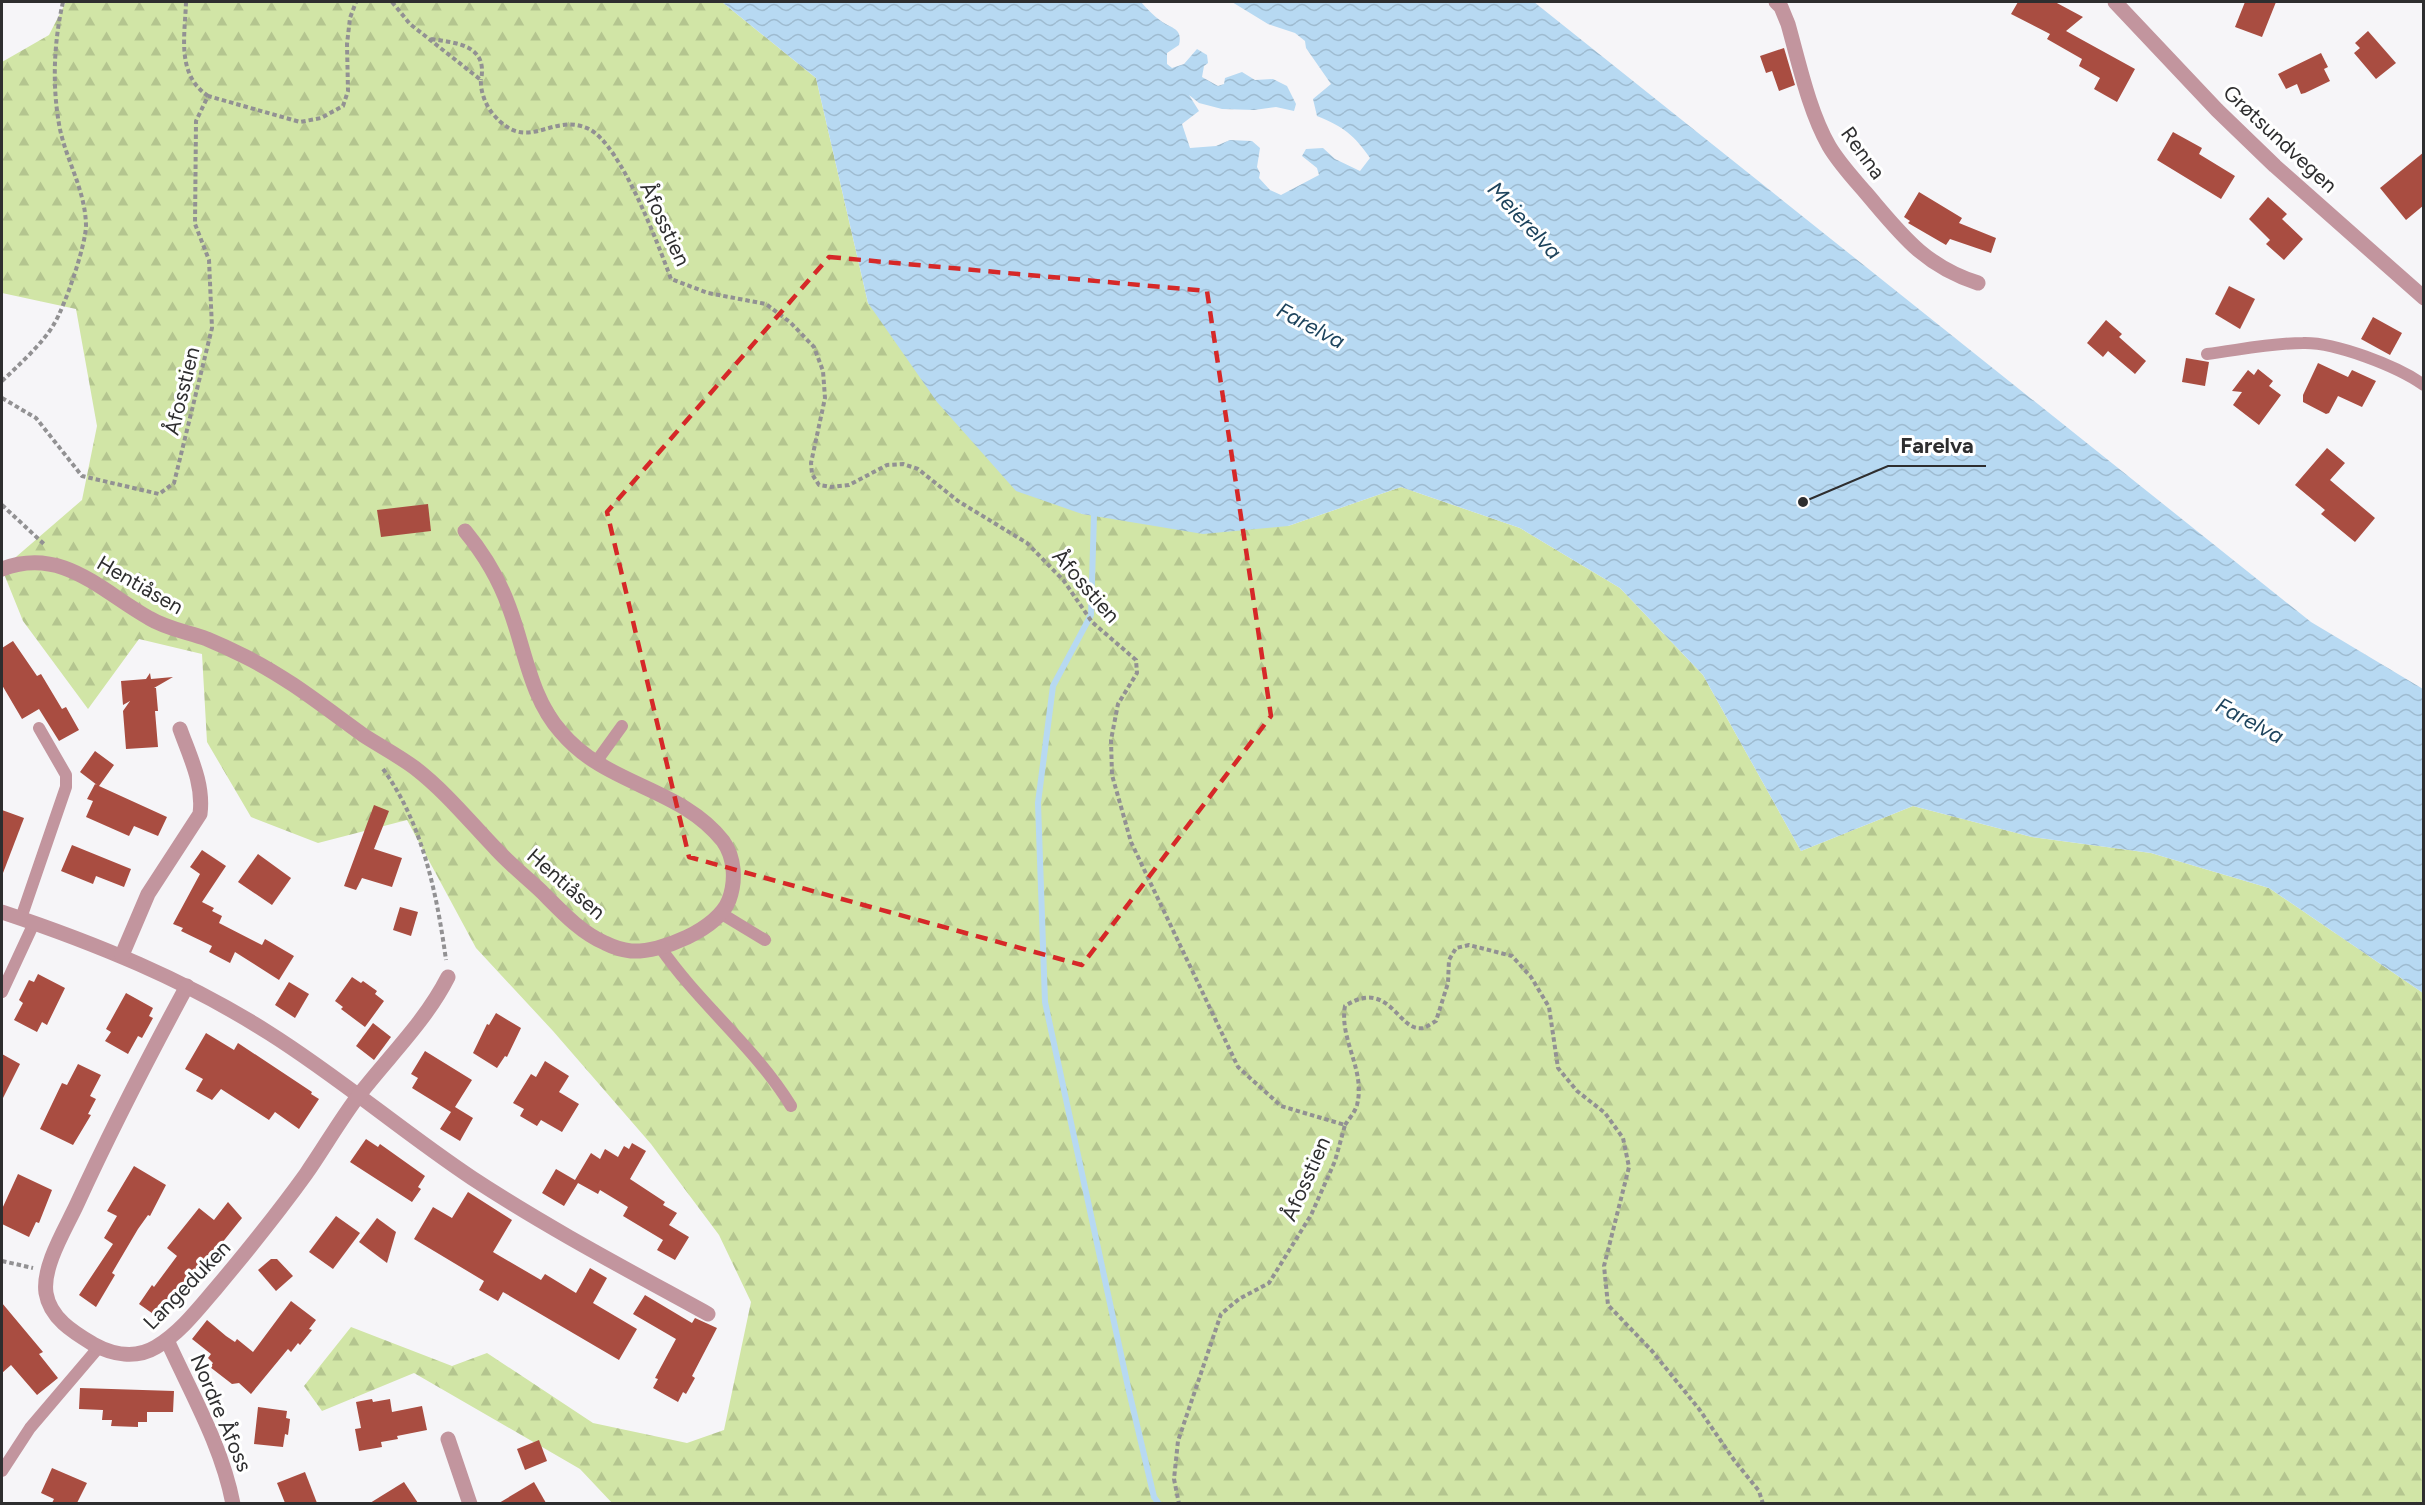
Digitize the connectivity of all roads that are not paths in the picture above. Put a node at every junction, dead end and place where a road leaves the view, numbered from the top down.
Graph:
1 (1776, 2) edge
2 (2115, 2) edge
3 (1978, 283) dead end
4 (2424, 298) edge
5 (2207, 354) dead end
6 (2424, 385) edge
7 (465, 531) dead end
8 (2, 569) edge
9 (622, 726) dead end
10 (39, 728) dead end
11 (180, 729) dead end
12 (596, 762) junction
13 (2, 912) edge
14 (722, 914) junction
15 (27, 921) junction
16 (765, 940) dead end
17 (660, 947) junction
18 (122, 955) junction
19 (448, 977) road end
20 (187, 986) junction
21 (2, 992) edge
22 (358, 1096) junction
23 (791, 1106) dead end
24 (708, 1314) dead end
25 (167, 1340) junction
26 (99, 1347) junction
27 (448, 1439) dead end
28 (2, 1471) edge
29 (233, 1503) edge
30 (470, 1503) edge

1 - 3 street, Renna
2 - 4 street, Grøtsundvegen
5 - 6 lane
7 - 12 street
8 - 17 street, Hentiåsen
9 - 12 lane
10 - 15 lane
11 - 18 street
12 - 14 street
13 - 15 street
14 - 16 lane
14 - 17 street, Hentiåsen
15 - 18 street
15 - 21 lane
17 - 23 lane
18 - 20 street
19 - 22 street, Langeduken
20 - 22 street
20 - 26 street, Langeduken
22 - 24 street
22 - 25 street, Langeduken
25 - 26 street, Langeduken
25 - 29 street, Nordre Åfoss
26 - 28 lane
27 - 30 street

